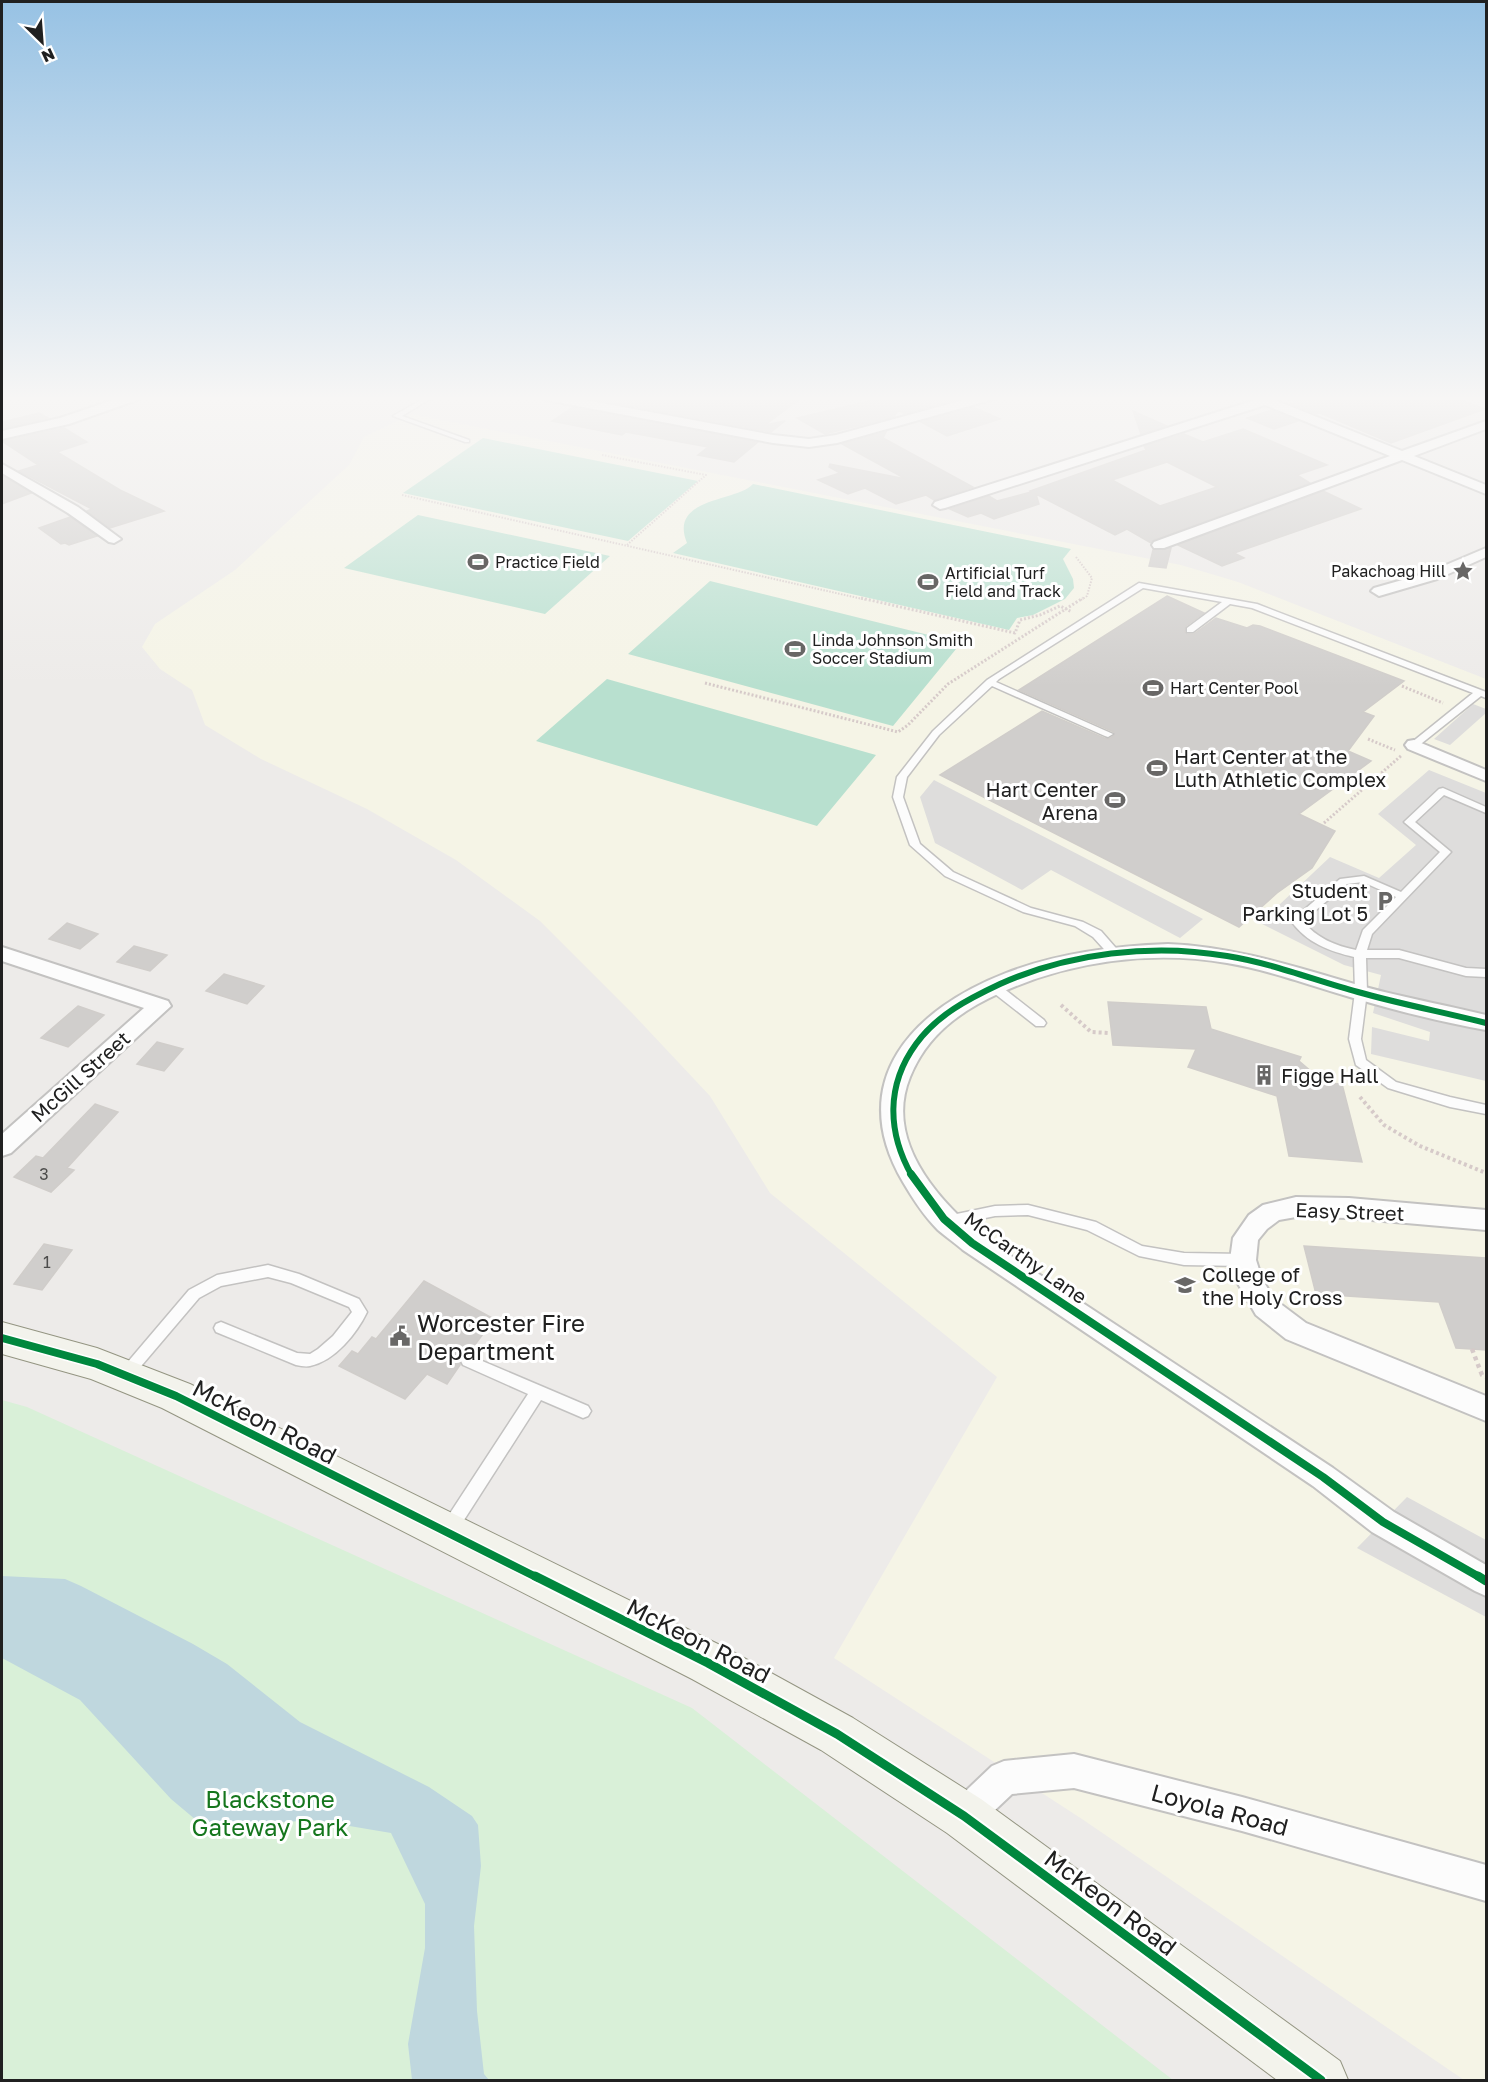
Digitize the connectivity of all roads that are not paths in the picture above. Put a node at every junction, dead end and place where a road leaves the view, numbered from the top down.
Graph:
1 (45, 493) edge
2 (975, 493) edge
3 (1300, 493) edge
4 (940, 505) dead end
5 (114, 539) dead end
6 (1159, 545) dead end
7 (1486, 552) edge
8 (1379, 591) dead end
9 (1229, 601) junction
10 (1190, 630) dead end
11 (990, 682) junction
12 (1483, 694) edge
13 (1108, 734) dead end
14 (1414, 745) joint
15 (1486, 776) edge
16 (1486, 810) edge
17 (1402, 896) junction
18 (2, 954) edge
19 (1360, 954) junction
20 (1116, 955) junction
21 (1486, 973) edge
22 (994, 987) junction
23 (1361, 992) junction
24 (1040, 1023) dead end
25 (1486, 1023) edge
26 (1486, 1108) edge
27 (2, 1147) edge
28 (1486, 1220) edge
29 (945, 1221) junction
30 (1243, 1260) junction
31 (220, 1328) dead end
32 (2, 1338) edge
33 (468, 1361) dead end
34 (125, 1375) junction
35 (538, 1392) junction
36 (1486, 1409) edge
37 (583, 1411) dead end
38 (446, 1532) junction
39 (1486, 1581) edge
40 (964, 1816) junction
41 (1486, 1883) edge
42 (1321, 2080) edge

1 - 5 street
2 - 4 street
3 - 6 street
7 - 8 street
9 - 10 lane
9 - 11 lane
9 - 12 lane
11 - 13 lane
11 - 20 lane
12 - 14 lane
14 - 15 street
16 - 17 lane
17 - 19 lane
17 - 19 lane
18 - 27 street, McGill Street
19 - 21 lane
19 - 23 lane
20 - 22 street, McCarthy Lane
20 - 23 street, McCarthy Lane
22 - 24 lane
22 - 29 street, McCarthy Lane
23 - 25 street, McCarthy Lane
23 - 26 lane
28 - 30 street, Easy Street
29 - 30 lane
29 - 39 street, McCarthy Lane
30 - 36 street
31 - 34 lane
32 - 34 main road, McKeon Road
33 - 35 lane
34 - 38 main road, McKeon Road
35 - 37 lane
35 - 38 lane
38 - 40 main road, McKeon Road
40 - 41 street, Loyola Road
40 - 42 main road, McKeon Road

